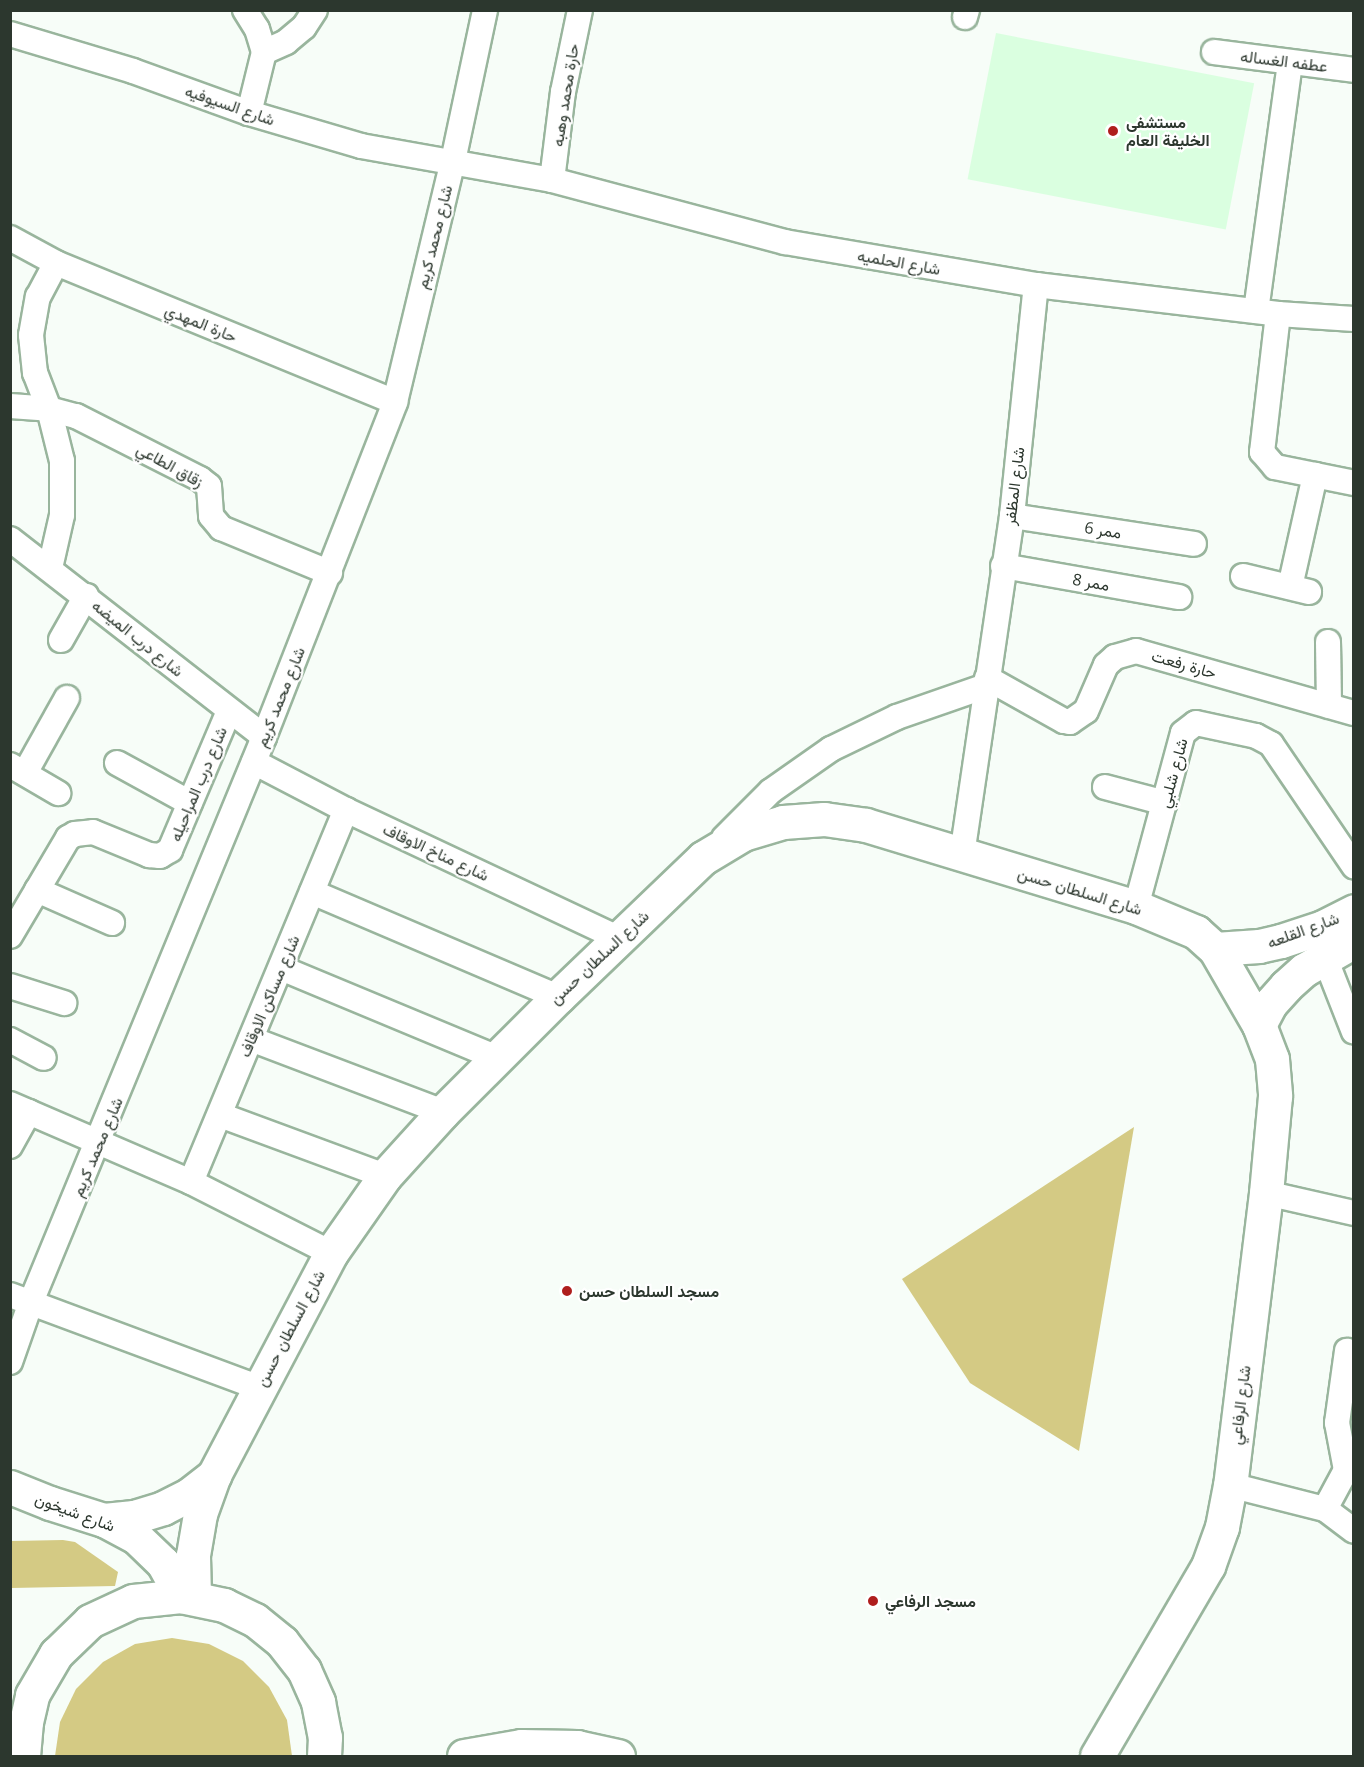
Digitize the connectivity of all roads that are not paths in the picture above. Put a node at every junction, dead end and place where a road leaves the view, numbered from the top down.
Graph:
1 (245, 10) edge
2 (315, 10) edge
3 (485, 10) edge
4 (580, 10) edge
5 (10, 34) edge
6 (264, 51) junction
7 (1214, 52) dead end
8 (1290, 63) junction
9 (1353, 70) edge
10 (249, 113) junction
11 (453, 161) junction
12 (552, 180) junction
13 (10, 238) edge
14 (56, 263) junction
15 (1035, 285) junction
16 (1267, 312) junction
17 (1353, 319) edge
18 (394, 402) junction
19 (10, 406) edge
20 (49, 409) junction
21 (1315, 475) junction
22 (1353, 483) edge
23 (1012, 516) junction
24 (10, 539) edge
25 (1194, 544) dead end
26 (1003, 566) junction
27 (50, 568) junction
28 (330, 573) junction
29 (1242, 576) dead end
30 (86, 596) junction
31 (1179, 597) dead end
32 (61, 640) dead end
33 (1329, 642) dead end
34 (986, 682) junction
35 (67, 698) dead end
36 (1329, 706) junction
37 (229, 711) junction
38 (1353, 713) edge
39 (264, 737) junction
40 (254, 762) junction
41 (117, 763) dead end
42 (18, 769) edge
43 (1104, 787) dead end
44 (58, 793) dead end
45 (190, 803) junction
46 (1165, 803) junction
47 (346, 810) junction
48 (962, 855) junction
49 (704, 858) junction
50 (1353, 866) edge
51 (37, 890) junction
52 (312, 892) junction
53 (1136, 907) junction
54 (1353, 911) edge
55 (111, 923) dead end
56 (10, 936) edge
57 (620, 939) junction
58 (1353, 941) edge
59 (1215, 949) junction
60 (1325, 958) junction
61 (281, 968) junction
62 (10, 986) edge
63 (558, 996) junction
64 (63, 1003) dead end
65 (1259, 1025) junction
66 (1353, 1032) edge
67 (10, 1040) edge
68 (251, 1040) junction
69 (44, 1058) dead end
70 (497, 1058) junction
71 (20, 1108) edge
72 (443, 1112) junction
73 (220, 1115) junction
74 (100, 1141) junction
75 (10, 1146) edge
76 (385, 1176) junction
77 (191, 1182) junction
78 (1266, 1193) junction
79 (1353, 1213) edge
80 (331, 1253) junction
81 (21, 1299) edge
82 (1347, 1351) dead end
83 (10, 1362) edge
84 (258, 1388) junction
85 (1347, 1397) edge
86 (1350, 1462) edge
87 (214, 1475) junction
88 (1230, 1485) junction
89 (10, 1487) edge
90 (1325, 1509) junction
91 (104, 1520) junction
92 (1353, 1530) edge
93 (187, 1597) junction
94 (23, 1756) edge
95 (324, 1756) edge
96 (465, 1756) edge
97 (618, 1756) edge
98 (1097, 1756) edge

1 - 6 street
2 - 6 street
3 - 11 street, شارع محمد كريم
4 - 12 street, حارة محمد وهبه
5 - 10 street, شارع السيوفيه
6 - 10 street
7 - 8 street, عطفه الغساله
8 - 9 street, عطفه الغساله
8 - 16 street
10 - 11 street, شارع السيوفيه
11 - 12 street, شارع الحلميه
11 - 18 street, شارع محمد كريم
12 - 15 street, شارع الحلميه
13 - 14 street, حارة المهدي
14 - 18 street, حارة المهدي
14 - 20 street
15 - 16 street, شارع الحلميه
15 - 23 street, شارع المظفر
16 - 17 street, شارع الحلميه
16 - 21 street
18 - 28 street, شارع محمد كريم
19 - 20 street, زقاق الطاعي
20 - 27 street
20 - 28 street, زقاق الطاعي
21 - 22 street
21 - 29 street
23 - 25 street, ممر 6
23 - 26 street, شارع المظفر
24 - 27 street, شارع درب الميضه
26 - 31 street, ممر 8
26 - 34 street, شارع المظفر
27 - 30 street, شارع درب الميضه
28 - 39 street, شارع محمد كريم
30 - 32 street
30 - 37 street, شارع درب الميضه
33 - 36 street
34 - 36 street, حارة رفعت
34 - 48 street, شارع المظفر
34 - 49 street
35 - 42 street
36 - 38 street, حارة رفعت
37 - 39 street, شارع درب الميضه
37 - 45 street, شارع درب المراحيله
39 - 40 street, شارع محمد كريم
40 - 47 street, شارع مناخ الاوقاف
40 - 74 street, شارع محمد كريم
41 - 45 street
42 - 44 street
43 - 46 street
45 - 51 street, شارع درب المراحيله
46 - 50 street, شارع شلبي
46 - 53 street, شارع شلبي
47 - 52 street, شارع مساكن الاوقاف
47 - 57 street, شارع مناخ الاوقاف
48 - 49 main road, شارع السلطان حسن
48 - 53 main road, شارع السلطان حسن
49 - 57 main road, شارع السلطان حسن
51 - 55 street
51 - 56 street, شارع درب المراحيله
52 - 61 street, شارع مساكن الاوقاف
52 - 63 street
53 - 59 main road, شارع السلطان حسن
54 - 59 main road, شارع القلعه
57 - 63 main road, شارع السلطان حسن
58 - 60 main road, شارع القلعه
59 - 65 main road, شارع السلطان حسن
60 - 65 main road, شارع القلعه
60 - 66 street
61 - 68 street, شارع مساكن الاوقاف
61 - 70 street
62 - 64 street
63 - 70 main road, شارع السلطان حسن
65 - 78 main road, شارع الرفاعي
67 - 69 street
68 - 72 street
68 - 73 street, شارع مساكن الاوقاف
70 - 72 main road, شارع السلطان حسن
71 - 74 street
71 - 75 street
72 - 76 main road, شارع السلطان حسن
73 - 76 street
73 - 77 street, شارع مساكن الاوقاف
74 - 77 street
74 - 81 street, شارع محمد كريم
76 - 80 main road, شارع السلطان حسن
77 - 80 street
78 - 79 street
78 - 88 main road, شارع الرفاعي
80 - 84 main road, شارع السلطان حسن
81 - 83 street, شارع محمد كريم
81 - 84 street
82 - 85 street
84 - 87 main road, شارع السلطان حسن
85 - 86 street
86 - 90 street
87 - 91 main road
87 - 93 main road, شارع السلطان حسن
88 - 90 street
88 - 98 main road, شارع الرفاعي
89 - 91 main road, شارع شيخون
90 - 92 street
91 - 93 main road, شارع شيخون
93 - 94 main road
93 - 95 main road
96 - 97 main road

